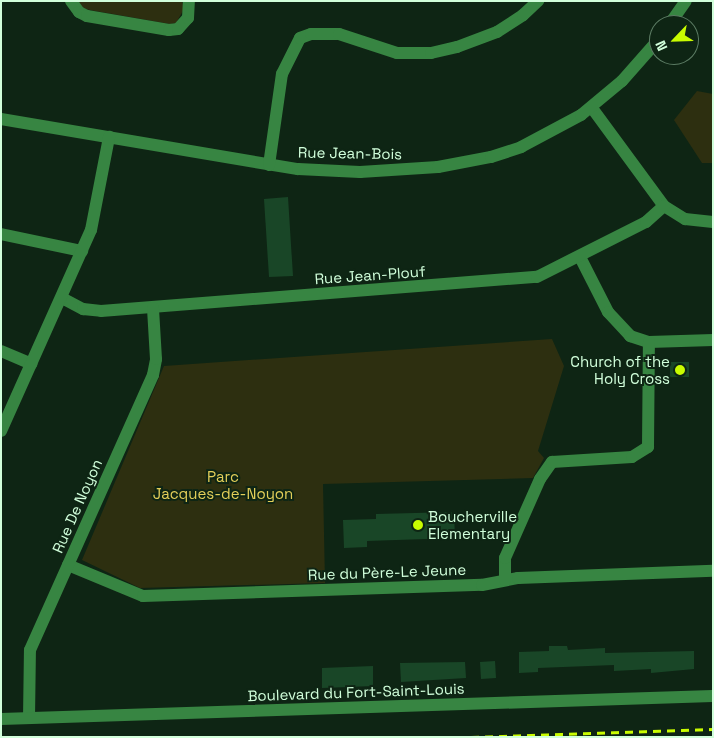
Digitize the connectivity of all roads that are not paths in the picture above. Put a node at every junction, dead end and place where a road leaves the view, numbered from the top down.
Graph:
1 (71, 1) edge
2 (188, 1) edge
3 (538, 1) edge
4 (686, 1) edge
5 (676, 15) edge
6 (649, 51) edge
7 (592, 108) junction
8 (1, 119) edge
9 (109, 137) junction
10 (269, 165) junction
11 (664, 206) junction
12 (713, 222) edge
13 (1, 234) edge
14 (82, 251) junction
15 (580, 257) junction
16 (62, 298) junction
17 (153, 308) junction
18 (713, 340) edge
19 (649, 342) junction
20 (1, 351) edge
21 (31, 364) junction
22 (1, 431) edge
23 (68, 565) junction
24 (713, 571) edge
25 (505, 580) junction
26 (713, 696) edge
27 (29, 718) junction
28 (1, 719) edge

1 - 2 street
3 - 10 street
4 - 5 street
6 - 7 street, Rue Jean-Bois
7 - 10 street, Rue Jean-Bois
7 - 11 street
8 - 9 street, Rue Jean-Bois
9 - 10 street, Rue Jean-Bois
9 - 14 street
11 - 12 street
11 - 15 street, Rue Jean-Plouf
13 - 14 street
14 - 16 street
15 - 17 street, Rue Jean-Plouf
15 - 19 street
16 - 17 street, Rue Jean-Plouf
16 - 21 street
17 - 23 street, Rue De Noyon
18 - 19 street
19 - 25 street
20 - 21 street
21 - 22 street
23 - 25 street, Rue du Père-Le Jeune
23 - 27 street, Rue De Noyon
24 - 25 street, Rue du Père-Le Jeune
26 - 27 street, Boulevard du Fort-Saint-Louis
27 - 28 street, Boulevard du Fort-Saint-Louis

